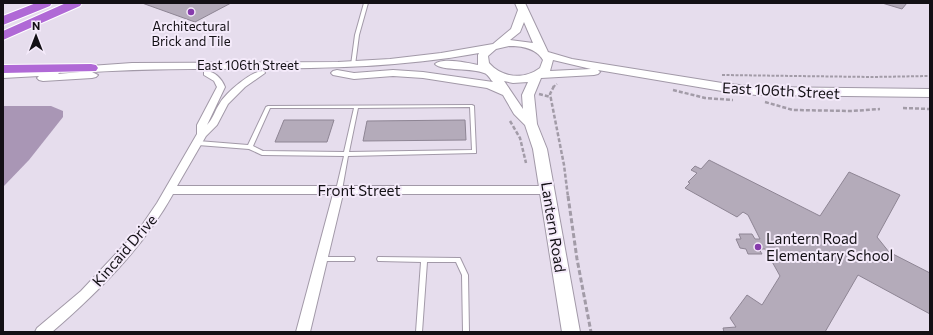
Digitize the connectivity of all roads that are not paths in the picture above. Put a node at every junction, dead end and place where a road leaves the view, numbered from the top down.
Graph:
1 (46, 3) edge
2 (74, 3) edge
3 (366, 3) edge
4 (521, 7) edge
5 (3, 20) edge
6 (3, 32) edge
7 (3, 36) edge
8 (493, 47) junction
9 (543, 53) junction
10 (353, 65) junction
11 (91, 68) junction
12 (3, 69) edge
13 (490, 72) junction
14 (634, 72) junction
15 (207, 73) junction
16 (260, 73) junction
17 (337, 73) junction
18 (537, 75) junction
19 (3, 76) edge
20 (3, 82) edge
21 (507, 92) junction
22 (930, 93) edge
23 (356, 107) junction
24 (531, 124) junction
25 (200, 139) junction
26 (250, 147) junction
27 (346, 154) junction
28 (170, 190) junction
29 (339, 190) junction
30 (548, 190) junction
31 (321, 259) junction
32 (352, 259) dead end
33 (380, 259) dead end
34 (424, 260) junction
35 (42, 332) edge
36 (303, 332) edge
37 (419, 332) edge
38 (466, 332) edge
39 (570, 332) edge

1 - 5 highway
2 - 6 highway
2 - 7 highway
3 - 10 lane
4 - 8 main road
4 - 9 main road
8 - 9 main road, East 106th Street
8 - 10 main road, East 106th Street
8 - 13 main road
9 - 14 main road, East 106th Street
9 - 18 main road, Lantern Road
10 - 11 main road, East 106th Street
11 - 12 highway
11 - 19 main road, East 106th Street
13 - 17 main road, East 106th Street
13 - 18 main road, East 106th Street
13 - 21 main road, Lantern Road
14 - 18 main road, East 106th Street
14 - 22 main road, East 106th Street
15 - 16 main road, East 106th Street
15 - 20 main road, East 106th Street
15 - 25 street, Kincaid Drive
16 - 17 main road, East 106th Street
16 - 25 street, Kincaid Drive
17 - 21 main road
18 - 24 main road, Lantern Road
21 - 24 main road, Lantern Road
23 - 26 lane
23 - 27 lane
23 - 27 lane
24 - 30 main road, Lantern Road
25 - 26 lane
25 - 28 street, Kincaid Drive
26 - 27 lane
27 - 29 lane
28 - 29 street, Front Street
28 - 35 street, Kincaid Drive
29 - 30 street, Front Street
29 - 31 street
30 - 39 main road, Lantern Road
31 - 32 lane
31 - 36 street
33 - 34 lane
34 - 37 lane
34 - 38 lane

